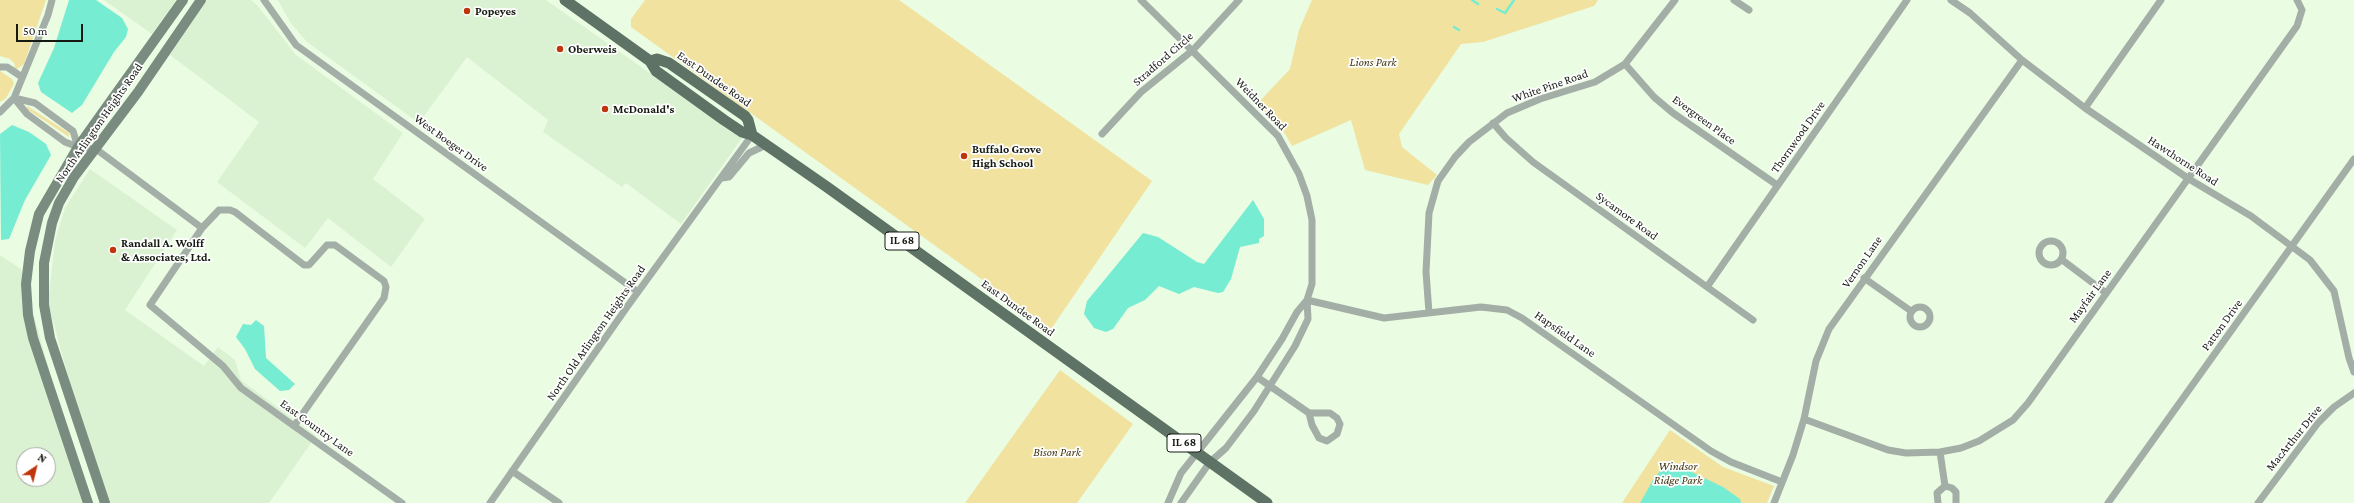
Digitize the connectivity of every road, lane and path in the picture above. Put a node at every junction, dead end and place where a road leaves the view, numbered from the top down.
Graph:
1 (52, 0) edge
2 (183, 0) edge
3 (201, 0) edge
4 (264, 0) edge
5 (565, 0) edge
6 (1141, 0) edge
7 (1239, 0) edge
8 (1674, 0) edge
9 (1734, 0) edge
10 (1907, 0) edge
11 (1951, 0) edge
12 (2297, 0) edge
13 (2159, 1) edge
14 (1749, 10) dead end
15 (1193, 50) junction
16 (2022, 60) junction
17 (650, 61) junction
18 (1625, 64) junction
19 (0, 66) edge
20 (22, 77) junction
21 (14, 98) junction
22 (2085, 108) junction
23 (0, 112) edge
24 (1493, 123) junction
25 (1102, 134) dead end
26 (752, 135) junction
27 (766, 145) junction
28 (78, 147) junction
29 (96, 149) junction
30 (2354, 159) edge
31 (722, 178) junction
32 (2189, 179) junction
33 (1777, 185) junction
34 (202, 228) junction
35 (2293, 245) junction
36 (2061, 259) dead end
37 (1864, 278) junction
38 (1707, 287) junction
39 (638, 292) junction
40 (2106, 293) junction
41 (1307, 300) junction
42 (1911, 311) dead end
43 (1429, 313) junction
44 (1753, 320) dead end
45 (2354, 372) edge
46 (1257, 377) junction
47 (1270, 387) junction
48 (2354, 393) edge
49 (1309, 413) junction
50 (1804, 419) junction
51 (294, 426) junction
52 (1196, 452) junction
53 (1940, 452) junction
54 (1210, 462) junction
55 (512, 471) junction
56 (1782, 482) junction
57 (1945, 486) junction
58 (88, 503) edge
59 (105, 503) edge
60 (402, 503) edge
61 (490, 503) edge
62 (559, 503) edge
63 (1168, 503) edge
64 (1181, 503) edge
65 (1267, 503) edge
66 (1774, 503) edge
67 (1938, 503) edge
68 (1956, 503) edge
69 (2108, 503) edge
70 (2258, 503) edge

1 - 20 street
2 - 28 main road, North Arlington Heights Road
3 - 29 main road, North Arlington Heights Road
4 - 39 street, West Boeger Drive
5 - 17 main road, East Dundee Road / IL 68
6 - 15 street, Weidner Road
7 - 15 street, Stradford Circle
8 - 18 street, White Pine Road
9 - 14 street
10 - 33 street, Thornwood Drive
11 - 16 street, Hawthorne Road
12 - 32 street, Mayfair Lane
13 - 22 street
15 - 25 street, Stradford Circle
15 - 41 street, Weidner Road
16 - 22 street, Hawthorne Road
16 - 37 street, Vernon Lane
17 - 26 main road, East Dundee Road / IL 68
17 - 26 main road, East Dundee Road
18 - 24 street, White Pine Road
18 - 33 street, Evergreen Place
19 - 20 street
20 - 21 street
21 - 23 street
21 - 28 street
21 - 28 street
22 - 32 street, Hawthorne Road
24 - 38 street, Sycamore Road
24 - 43 street, White Pine Road
26 - 27 main road, East Dundee Road / IL 68
26 - 31 street, North Old Arlington Heights Road
27 - 31 street, North Old Arlington Heights Road
27 - 52 main road, East Dundee Road / IL 68
28 - 29 street
28 - 58 main road, North Arlington Heights Road
29 - 34 street
29 - 59 main road, North Arlington Heights Road
30 - 35 street, Patton Drive
31 - 39 street, North Old Arlington Heights Road
32 - 35 street, Hawthorne Road
32 - 40 street, Mayfair Lane
33 - 38 street, Thornwood Drive
34 - 51 street, East Country Lane
34 - 51 street
35 - 45 street, Hawthorne Road
35 - 69 street, Patton Drive
36 - 40 street
37 - 42 street
37 - 50 street, Vernon Lane
38 - 44 street, Sycamore Road
39 - 55 street, North Old Arlington Heights Road
40 - 53 street, Mayfair Lane
41 - 43 street, Hapsfield Lane
41 - 46 street, Weidner Road
41 - 47 street, Weidner Road
43 - 56 street, Hapsfield Lane
46 - 47 street
46 - 52 street, Weidner Road
47 - 49 street
47 - 54 street, Weidner Road
48 - 70 street, MacArthur Drive
49 - 49 street
50 - 53 street, Mayfair Lane
50 - 56 street, Vernon Lane
51 - 60 street, East Country Lane
52 - 54 main road, East Dundee Road / IL 68
52 - 63 street, Weidner Road
53 - 57 street
54 - 64 street, Weidner Road
54 - 65 main road, East Dundee Road / IL 68
55 - 61 street, North Old Arlington Heights Road
55 - 62 street
56 - 66 street, Vernon Lane
57 - 67 street
57 - 68 street

